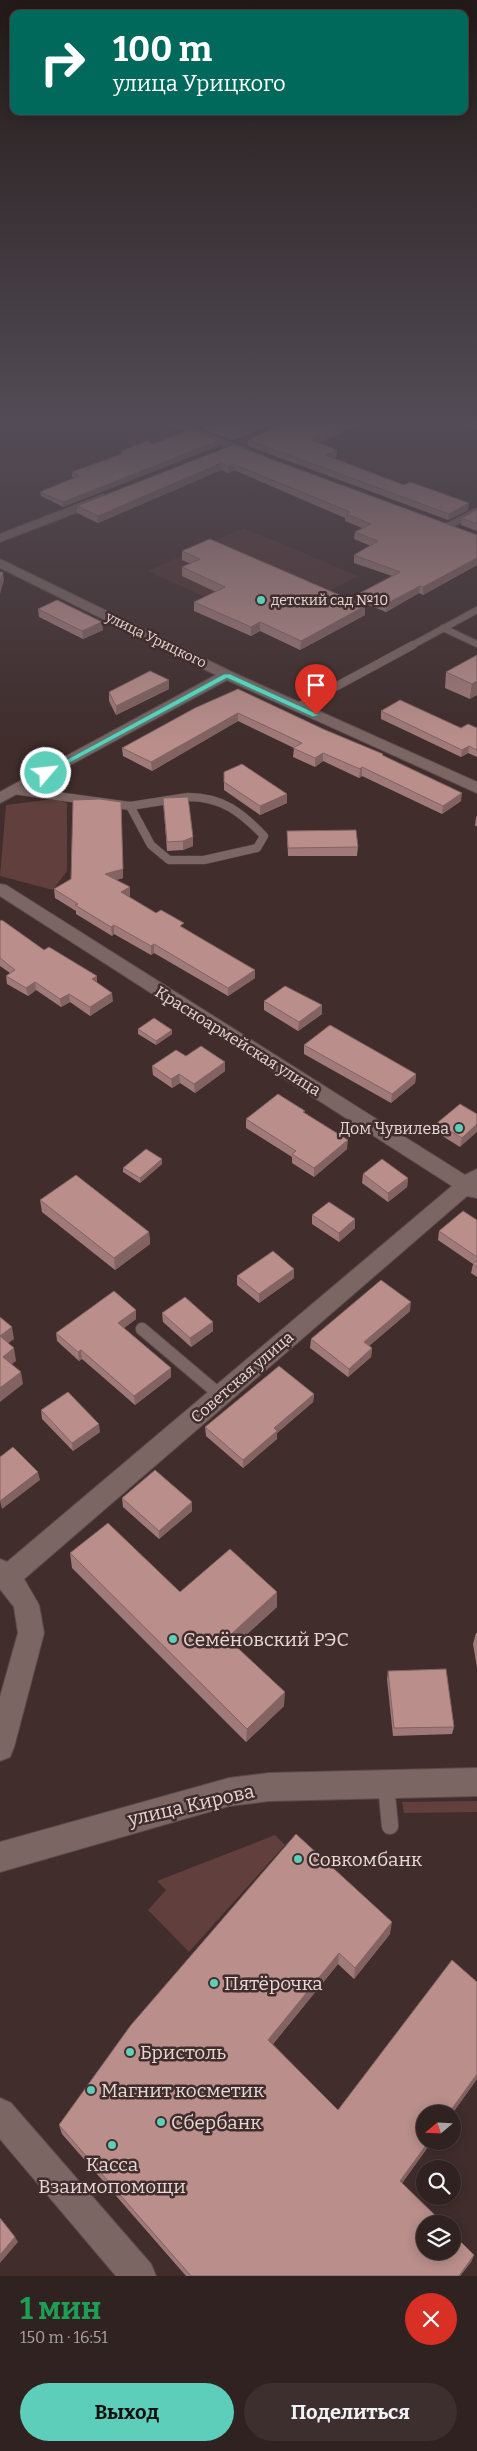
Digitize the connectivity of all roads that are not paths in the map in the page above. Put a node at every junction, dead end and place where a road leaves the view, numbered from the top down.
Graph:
1 (22, 529) edge
2 (455, 529) edge
3 (462, 532) edge
4 (0, 538) edge
5 (0, 563) edge
6 (477, 610) edge
7 (442, 628) junction
8 (477, 644) edge
9 (227, 675) junction
10 (298, 707) junction
11 (477, 788) edge
12 (14, 790) junction
13 (0, 798) edge
14 (130, 806) junction
15 (0, 889) edge
16 (473, 1184) edge
17 (142, 1329) dead end
18 (220, 1395) junction
19 (3, 1574) edge
20 (0, 1747) edge
21 (477, 1782) edge
22 (386, 1784) junction
23 (390, 1826) dead end
24 (0, 1857) edge
25 (0, 2114) edge
26 (139, 2276) edge

1 - 4 street
2 - 3 street
5 - 9 street, улица Урицкого
6 - 7 lane
7 - 8 lane
7 - 10 lane
9 - 10 street, улица Урицкого
9 - 12 street
10 - 11 street, улица Урицкого
12 - 13 street
12 - 14 lane
14 - 14 lane
15 - 16 street, Красноармейская улица
16 - 18 street, Советская улица
17 - 18 lane
18 - 19 street, Советская улица
19 - 20 street
21 - 22 street, улица Кирова
22 - 23 lane
22 - 24 street, улица Кирова
25 - 26 street

